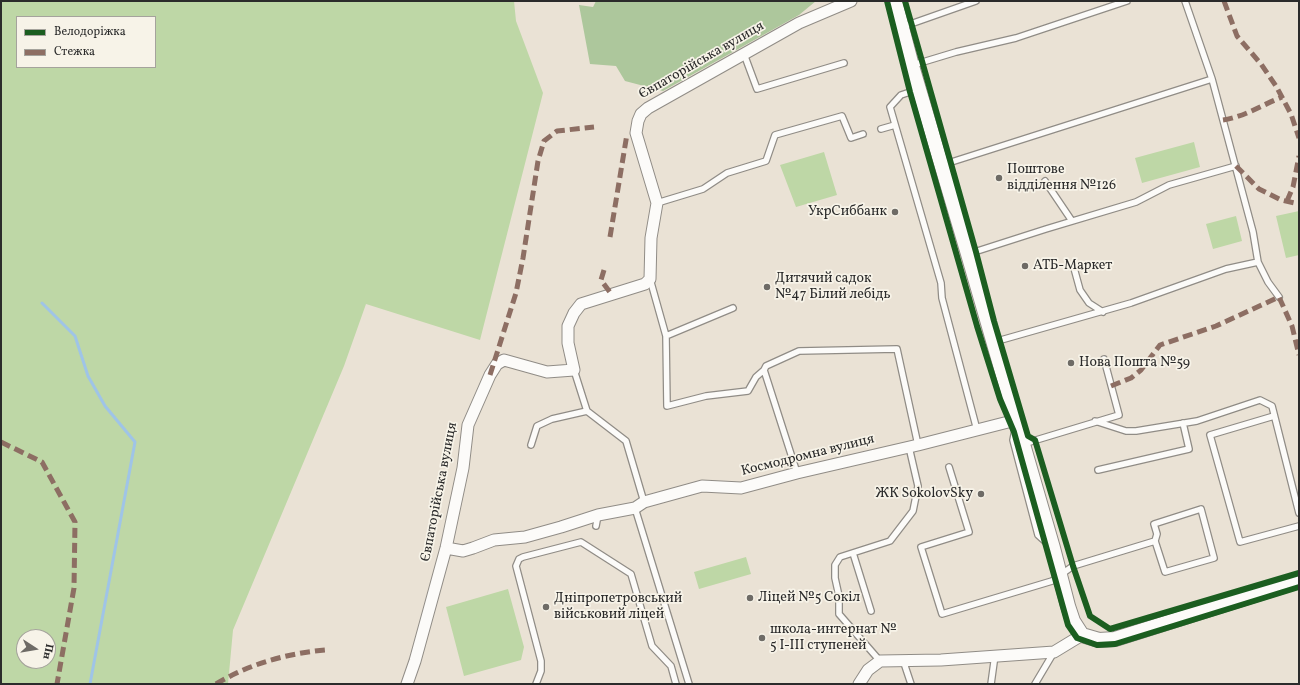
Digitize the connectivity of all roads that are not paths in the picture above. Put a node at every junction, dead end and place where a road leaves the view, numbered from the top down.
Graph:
1 (851, 1) edge
2 (896, 1) edge
3 (976, 1) edge
4 (1127, 1) edge
5 (1185, 1) edge
6 (902, 27) junction
7 (744, 54) junction
8 (844, 63) dead end
9 (912, 66) junction
10 (1212, 79) junction
11 (919, 89) junction
12 (895, 125) junction
13 (880, 129) dead end
14 (863, 134) dead end
15 (942, 165) junction
16 (1236, 166) junction
17 (1045, 181) dead end
18 (657, 203) junction
19 (1072, 221) junction
20 (968, 254) junction
21 (1258, 262) junction
22 (1074, 268) dead end
23 (650, 279) junction
24 (1279, 297) dead end
25 (733, 308) dead end
26 (1103, 312) junction
27 (666, 336) junction
28 (994, 342) junction
29 (1104, 359) dead end
30 (574, 370) junction
31 (764, 370) junction
32 (587, 411) junction
33 (1274, 416) junction
34 (1016, 420) junction
35 (1095, 421) junction
36 (1182, 423) junction
37 (977, 430) junction
38 (1023, 444) junction
39 (531, 445) dead end
40 (913, 446) junction
41 (949, 467) dead end
42 (1098, 470) dead end
43 (797, 473) junction
44 (644, 502) junction
45 (635, 508) junction
46 (1299, 513) edge
47 (1299, 526) edge
48 (1155, 542) junction
49 (446, 548) junction
50 (1054, 548) junction
51 (853, 553) junction
52 (1061, 574) junction
53 (1299, 581) edge
54 (871, 611) dead end
55 (1082, 635) junction
56 (1054, 652) junction
57 (995, 655) junction
58 (903, 660) junction
59 (880, 661) junction
60 (1040, 677) junction
61 (407, 684) edge
62 (536, 684) edge
63 (676, 684) edge
64 (689, 684) edge
65 (859, 684) edge
66 (911, 684) edge
67 (991, 684) edge
68 (1035, 684) edge
69 (1044, 684) edge

1 - 7 street, Євпаторійська вулиця
2 - 6 street
3 - 6 lane
4 - 9 lane
5 - 10 lane
6 - 9 street
7 - 8 lane
7 - 18 street, Євпаторійська вулиця
9 - 11 street
10 - 15 lane
10 - 16 lane
11 - 12 lane
11 - 15 street
12 - 13 lane
12 - 37 lane
14 - 18 lane
15 - 20 street
16 - 19 lane
16 - 21 lane
17 - 19 lane
18 - 23 street, Євпаторійська вулиця
19 - 20 lane
20 - 28 street
21 - 24 lane
21 - 26 lane
22 - 26 lane
23 - 27 lane
23 - 30 street
25 - 27 lane
26 - 28 lane
27 - 31 lane
28 - 34 street
29 - 35 lane
30 - 32 lane
30 - 49 street, Євпаторійська вулиця
31 - 40 lane
31 - 43 lane
32 - 39 lane
32 - 44 lane
33 - 36 lane
33 - 46 lane
33 - 47 lane
34 - 37 street, Космодромна вулиця
34 - 38 street
34 - 50 lane
35 - 36 lane
35 - 38 lane
36 - 42 lane
37 - 40 street, Космодромна вулиця
38 - 50 street
40 - 43 street, Космодромна вулиця
40 - 51 lane
41 - 52 lane
43 - 44 street, Космодромна вулиця
44 - 45 street, Космодромна вулиця
45 - 49 street, Космодромна вулиця
45 - 64 lane
48 - 48 lane
48 - 52 lane
49 - 61 street, Євпаторійська вулиця
50 - 52 street
51 - 54 lane
51 - 59 lane
52 - 55 street
53 - 55 street
55 - 56 street
56 - 57 street
56 - 60 lane
57 - 58 street
57 - 67 lane
58 - 59 street
58 - 66 lane
59 - 65 street
60 - 68 lane
60 - 69 lane
62 - 63 lane

